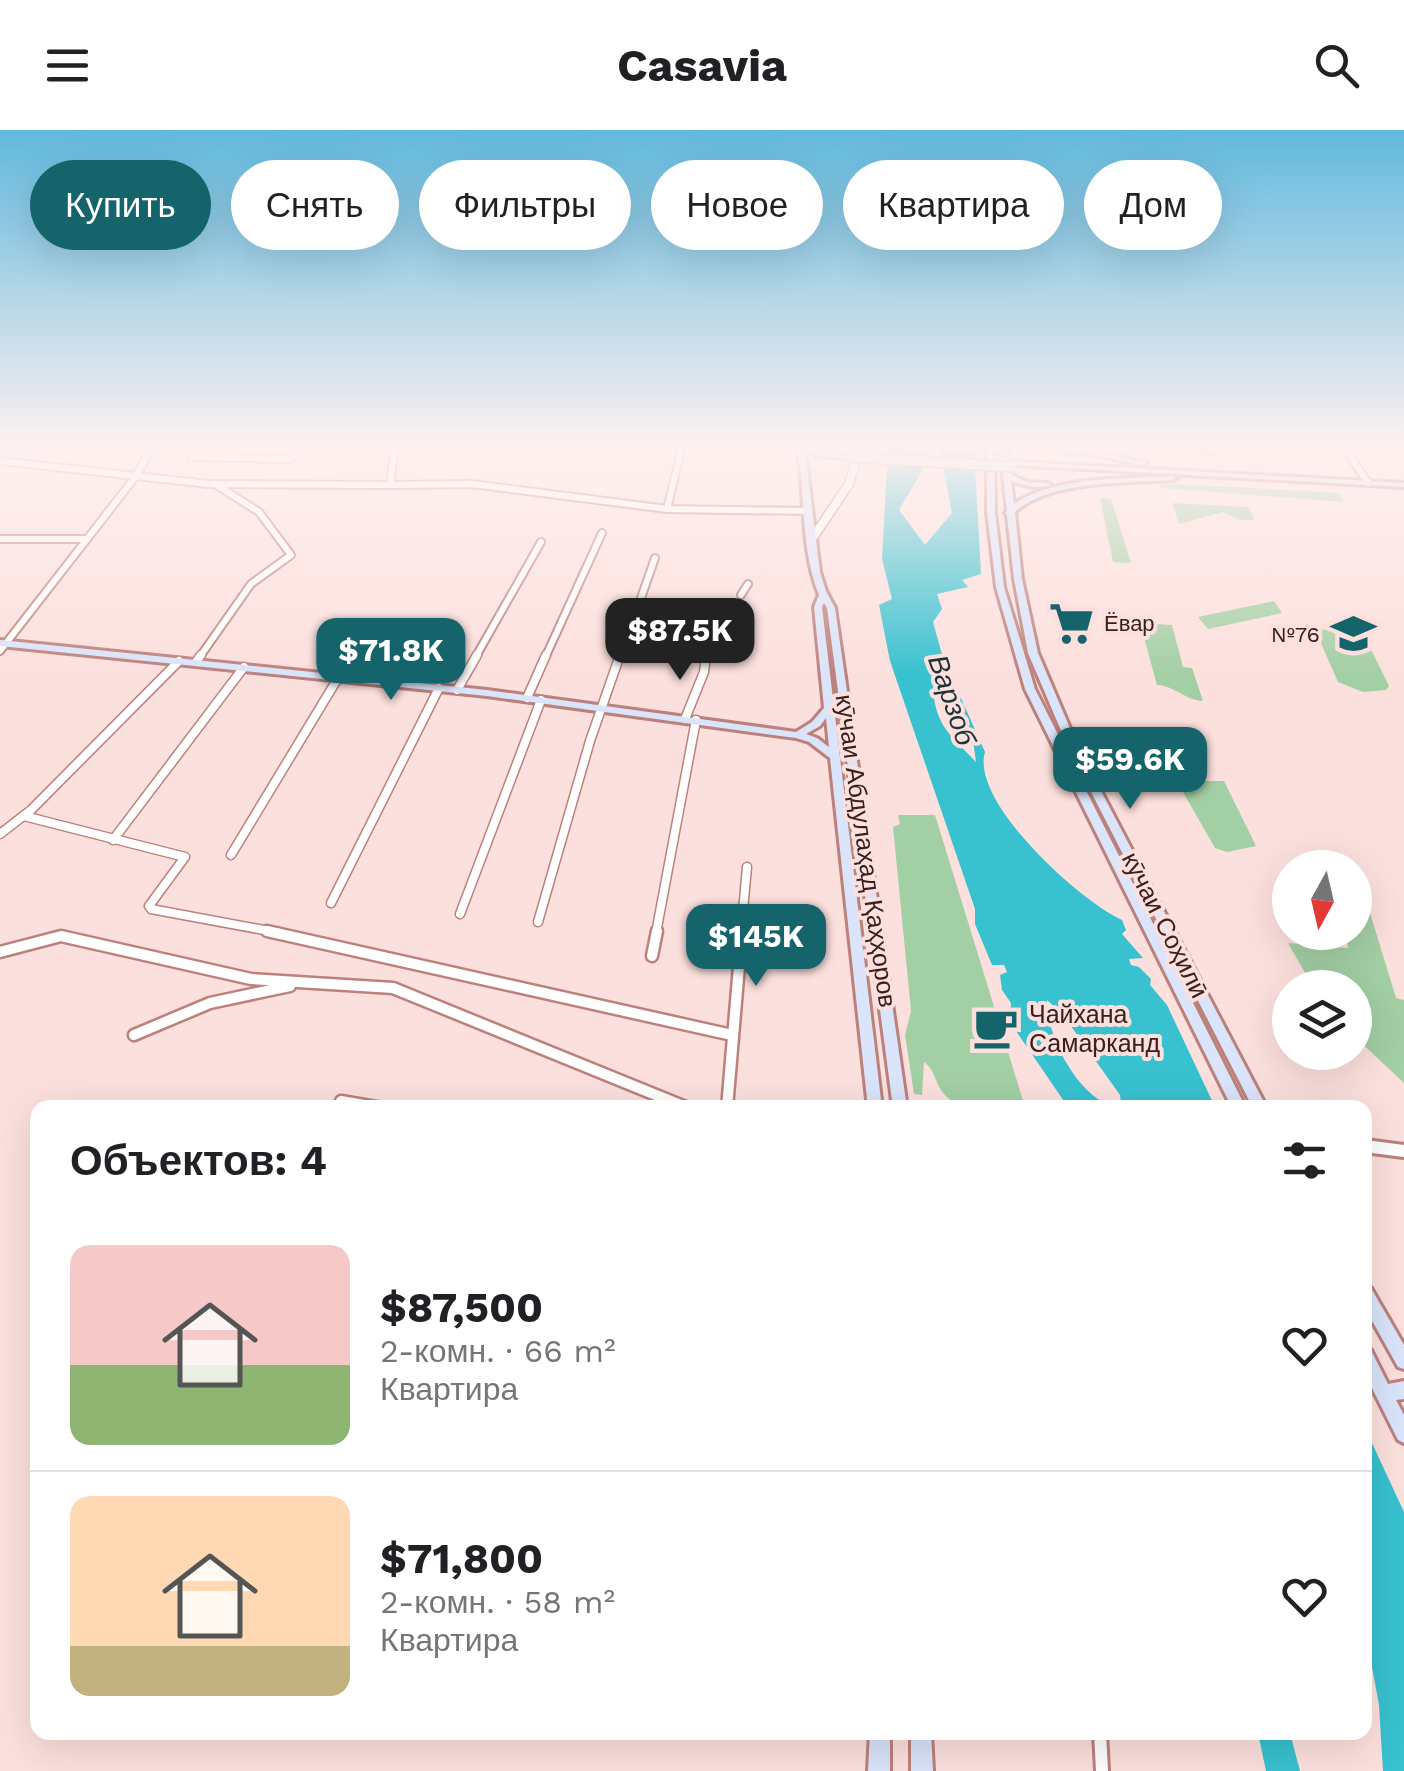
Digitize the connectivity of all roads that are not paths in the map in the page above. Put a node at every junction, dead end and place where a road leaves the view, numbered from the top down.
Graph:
1 (99, 524) edge
2 (269, 524) edge
3 (810, 524) edge
4 (822, 524) edge
5 (992, 524) edge
6 (1010, 524) edge
7 (602, 533) dead end
8 (0, 539) edge
9 (87, 539) junction
10 (812, 539) junction
11 (541, 542) dead end
12 (654, 558) dead end
13 (999, 578) junction
14 (1018, 579) junction
15 (748, 584) dead end
16 (741, 595) dead end
17 (823, 596) junction
18 (2, 646) edge
19 (707, 652) dead end
20 (179, 661) junction
21 (196, 662) junction
22 (244, 667) junction
23 (338, 678) junction
24 (439, 688) junction
25 (458, 690) junction
26 (527, 698) junction
27 (541, 700) junction
28 (602, 708) junction
29 (827, 710) junction
30 (691, 720) junction
31 (798, 735) junction
32 (834, 756) junction
33 (24, 816) junction
34 (0, 834) edge
35 (113, 840) junction
36 (232, 856) dead end
37 (747, 868) dead end
38 (332, 902) dead end
39 (460, 914) dead end
40 (538, 922) dead end
41 (0, 952) edge
42 (652, 956) dead end
43 (308, 983) junction
44 (134, 1035) dead end
45 (732, 1035) junction
46 (668, 1100) edge
47 (728, 1100) edge
48 (874, 1100) edge
49 (899, 1100) edge
50 (1235, 1100) edge
51 (1256, 1100) edge
52 (1372, 1147) edge
53 (1404, 1151) edge
54 (1372, 1305) edge
55 (1404, 1361) edge
56 (1372, 1370) edge
57 (1404, 1390) edge
58 (1384, 1393) junction
59 (1404, 1434) edge
60 (880, 1740) edge
61 (921, 1740) edge
62 (1100, 1740) edge
63 (879, 1771) edge
64 (922, 1771) edge
65 (1102, 1771) edge

1 - 9 street
2 - 21 street
3 - 10 main road, кӯчаи Абдулаҳад Қаҳҳоров
4 - 10 street
5 - 13 main road
6 - 14 main road, кӯчаи Соҳилӣ
7 - 26 street
8 - 9 street
9 - 18 street
10 - 17 main road, кӯчаи Абдулаҳад Қаҳҳоров
11 - 25 street
12 - 28 street
13 - 14 main road
13 - 50 main road
14 - 51 main road, кӯчаи Соҳилӣ
15 - 16 street
17 - 29 main road, кӯчаи Абдулаҳад Қаҳҳоров
17 - 49 main road, кӯчаи Абдулаҳад Қаҳҳоров
18 - 20 main road
19 - 30 street
20 - 21 main road
20 - 33 street
21 - 22 main road
22 - 23 main road
22 - 35 street
23 - 24 main road
23 - 36 street
24 - 25 main road
24 - 38 street
25 - 26 main road
26 - 27 main road
27 - 28 main road
27 - 39 street
28 - 30 main road
28 - 40 street
29 - 31 main road
29 - 32 main road, кӯчаи Абдулаҳад Қаҳҳоров
30 - 31 main road
30 - 42 street
31 - 32 main road
32 - 48 main road, кӯчаи Абдулаҳад Қаҳҳоров
33 - 34 street
33 - 35 street
35 - 45 street
37 - 45 street
41 - 43 street
43 - 44 street
43 - 46 street
45 - 47 street
52 - 53 street
54 - 55 main road
56 - 58 main road
57 - 58 main road
58 - 59 main road
60 - 63 main road
61 - 64 main road
62 - 65 street

